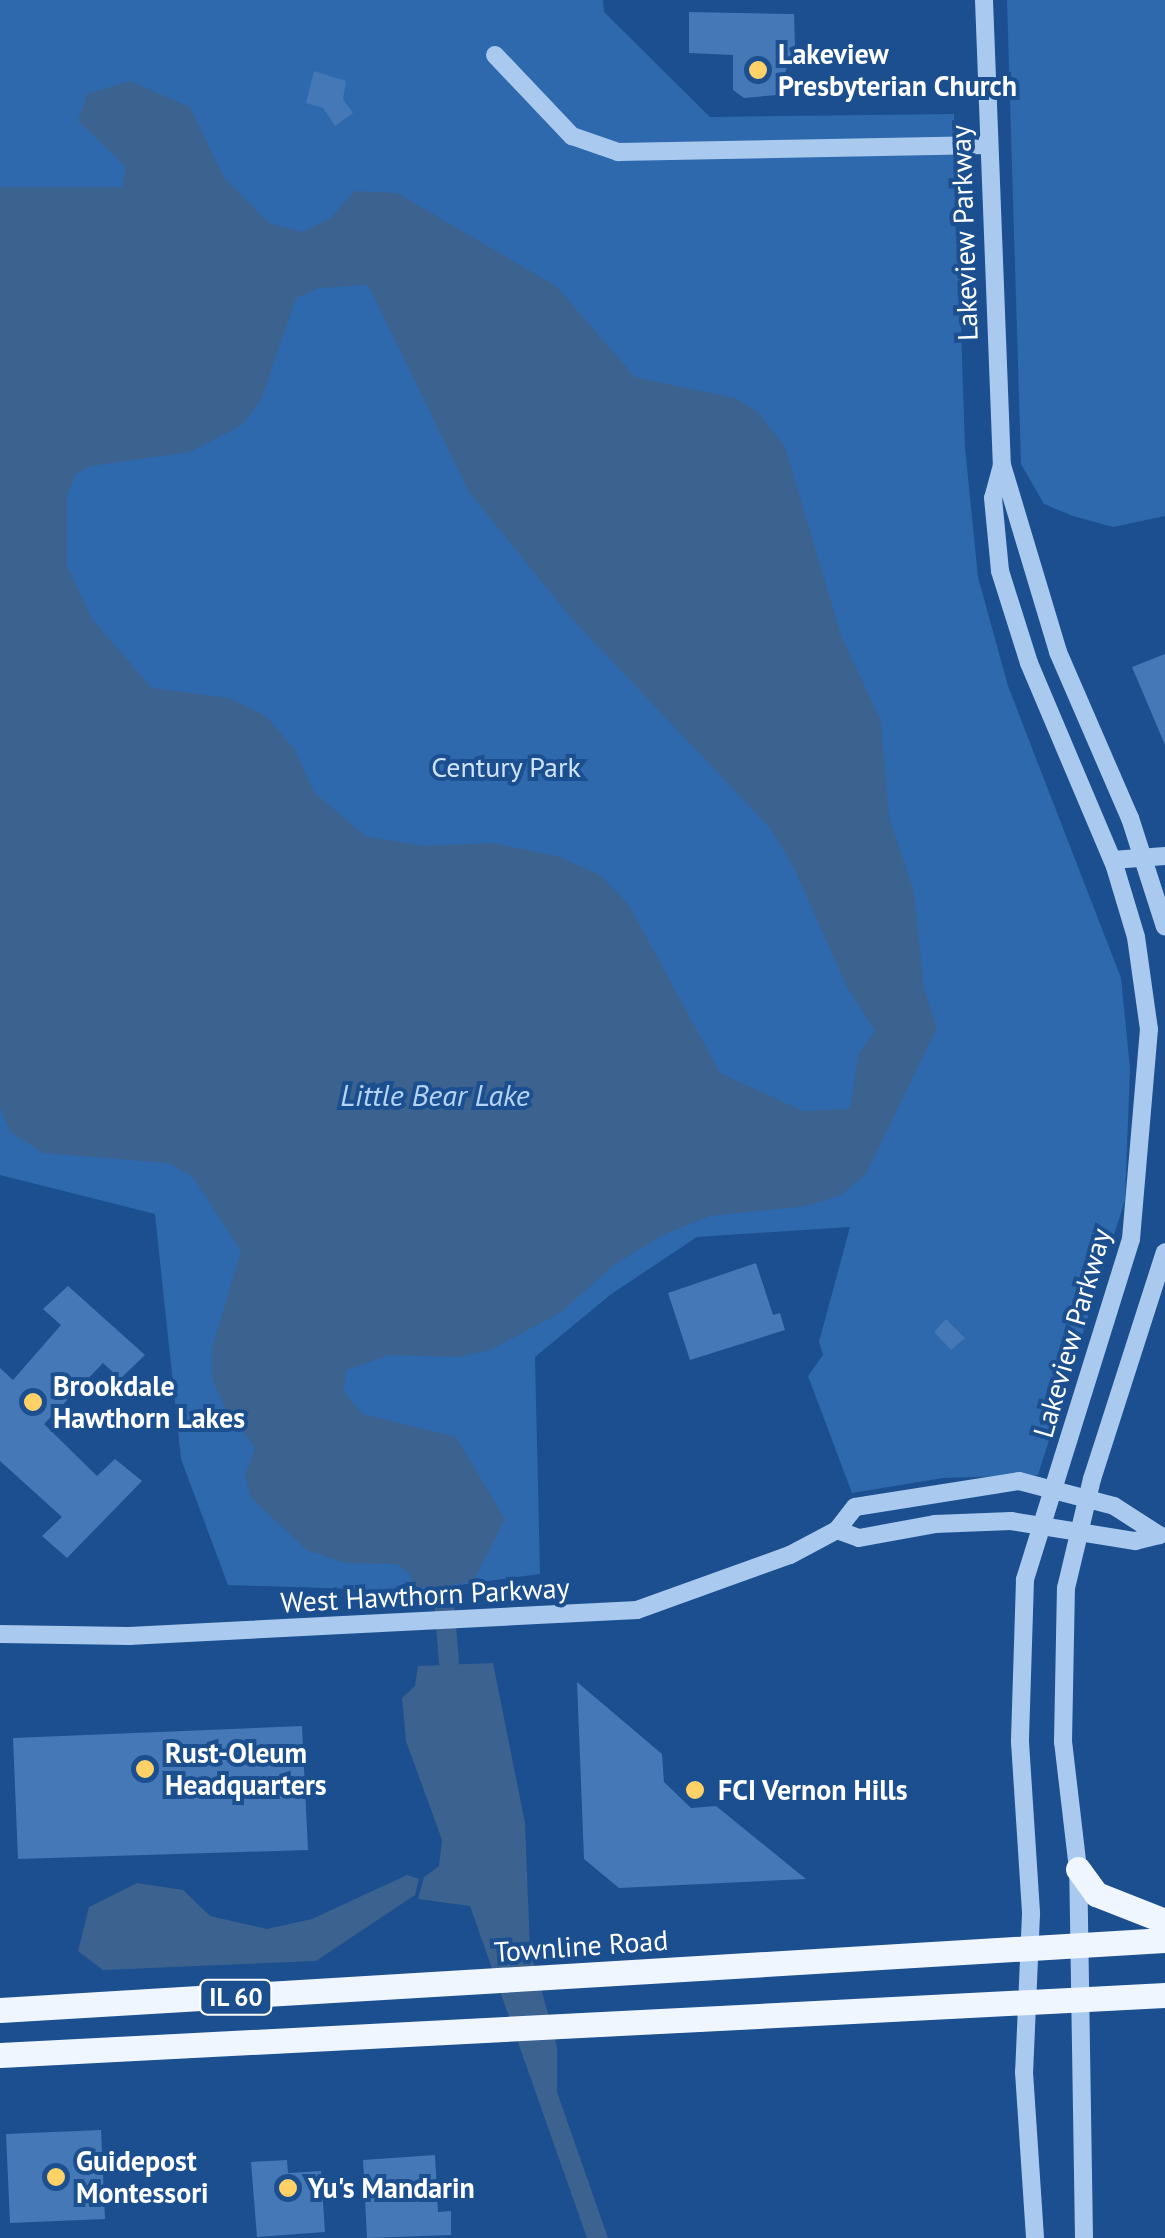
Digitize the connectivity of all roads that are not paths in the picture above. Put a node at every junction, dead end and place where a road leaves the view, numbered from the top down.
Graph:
1 (984, 0) edge
2 (496, 55) dead end
3 (988, 145) junction
4 (1002, 464) junction
5 (1165, 856) edge
6 (1145, 857) junction
7 (1112, 860) junction
8 (1165, 927) edge
9 (1165, 1252) edge
10 (1050, 1490) junction
11 (1090, 1499) junction
12 (1037, 1526) junction
13 (837, 1530) junction
14 (1077, 1534) junction
15 (0, 1634) edge
16 (1078, 1870) junction
17 (1165, 1921) edge
18 (1165, 1940) edge
19 (1081, 1945) junction
20 (1030, 1948) junction
21 (1165, 1994) edge
22 (1077, 1999) junction
23 (1029, 2000) junction
24 (0, 2010) edge
25 (0, 2055) edge
26 (1035, 2238) edge
27 (1084, 2238) edge

1 - 3 street, Lakeview Parkway
2 - 3 street
3 - 4 street, Lakeview Parkway
4 - 6 street, Lakeview Parkway
4 - 7 street, Lakeview Parkway
5 - 6 street
6 - 7 street
6 - 8 street, Lakeview Parkway
7 - 10 street, Lakeview Parkway
9 - 11 street
10 - 11 street, West Hawthorn Parkway
10 - 12 street, Lakeview Parkway
10 - 13 street, West Hawthorn Parkway
11 - 14 street
11 - 14 street, West Hawthorn Parkway
12 - 13 street, West Hawthorn Parkway
12 - 14 street, West Hawthorn Parkway
12 - 20 street, Lakeview Parkway
13 - 15 street, West Hawthorn Parkway
14 - 16 street
16 - 17 main road
16 - 19 street
18 - 19 main road, Townline Road / IL 60
19 - 20 main road, Townline Road / IL 60
19 - 22 street
20 - 23 street, Lakeview Parkway
20 - 24 main road, Townline Road / IL 60
21 - 22 main road, IL 60
22 - 23 main road, IL 60
22 - 27 street
23 - 25 main road, IL 60
23 - 26 street, Lakeview Parkway

